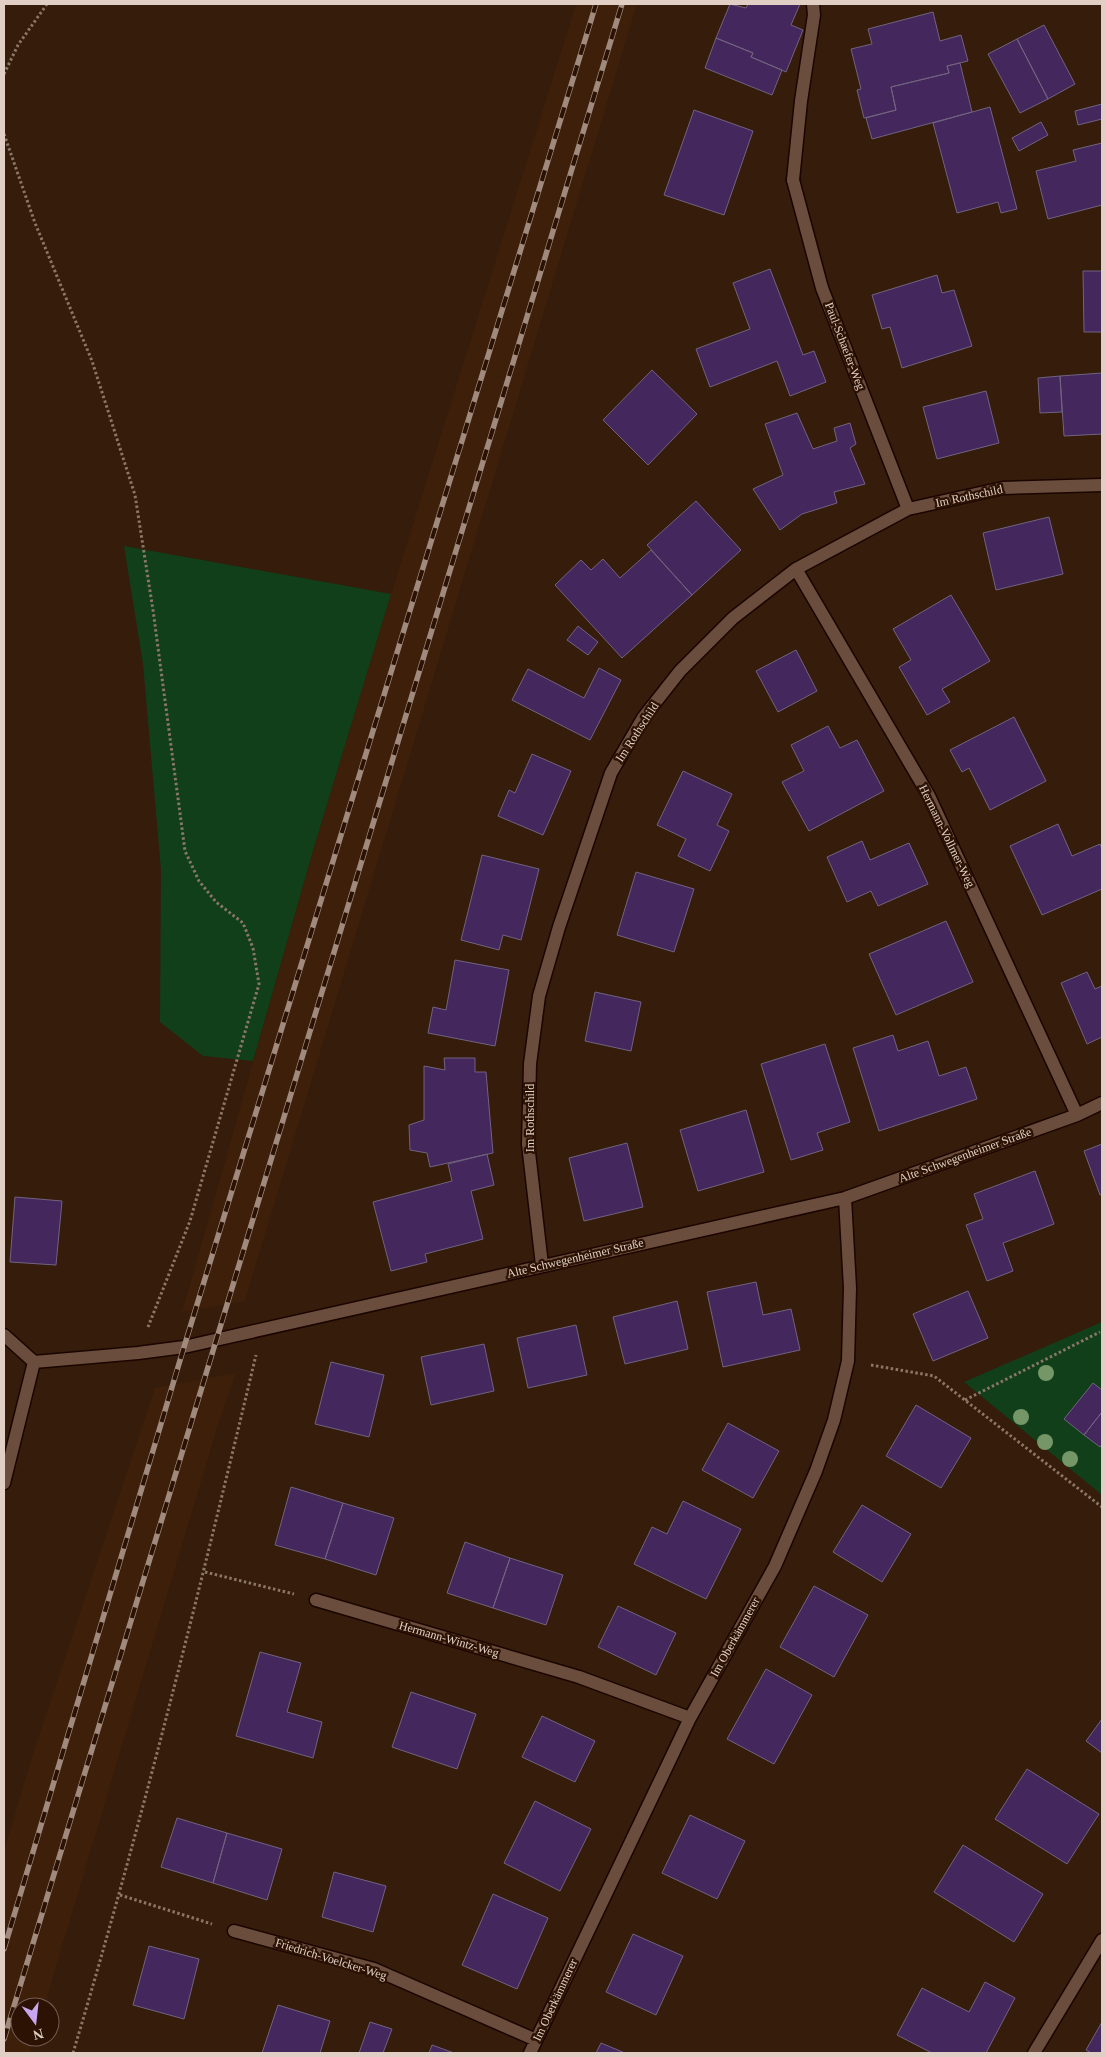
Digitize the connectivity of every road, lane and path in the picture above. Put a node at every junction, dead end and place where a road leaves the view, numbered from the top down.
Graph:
1 (47, 4) edge
2 (813, 4) edge
3 (4, 74) edge
4 (4, 134) edge
5 (1102, 485) edge
6 (908, 509) junction
7 (796, 569) junction
8 (1102, 1103) edge
9 (1077, 1115) junction
10 (845, 1198) junction
11 (542, 1265) junction
12 (262, 1329) junction
13 (1100, 1332) dead end
14 (4, 1335) edge
15 (138, 1353) junction
16 (848, 1361) junction
17 (34, 1362) junction
18 (965, 1400) junction
19 (4, 1483) edge
20 (1102, 1507) edge
21 (204, 1572) junction
22 (316, 1600) joint
23 (690, 1718) junction
24 (120, 1894) junction
25 (234, 1931) joint
26 (1102, 1940) edge
27 (536, 2040) junction
28 (73, 2053) edge
29 (530, 2053) edge
30 (1034, 2053) edge

1 - 3 path
2 - 6 street, Paul-Schaefer-Weg
4 - 15 path
5 - 6 street, Im Rothschild
6 - 7 street, Im Rothschild
7 - 9 street, Hermann-Vollmer-Weg
7 - 11 street, Im Rothschild
8 - 9 street, Alte Schwegenheimer Straße
9 - 10 street, Alte Schwegenheimer Straße
10 - 11 street, Alte Schwegenheimer Straße
10 - 16 street, Im Oberkämmerer
11 - 12 street, Alte Schwegenheimer Straße
12 - 15 street, Alte Schwegenheimer Straße
12 - 21 path
13 - 18 path
14 - 17 street
15 - 17 street, Alte Schwegenheimer Straße
16 - 18 path
16 - 23 street, Im Oberkämmerer
17 - 19 street
18 - 20 path
21 - 22 path
21 - 24 path
22 - 23 street, Hermann-Wintz-Weg
23 - 27 street, Im Oberkämmerer
24 - 25 path
24 - 28 path
25 - 27 street, Friedrich-Voelcker-Weg
26 - 30 street
27 - 29 street, Im Oberkämmerer

